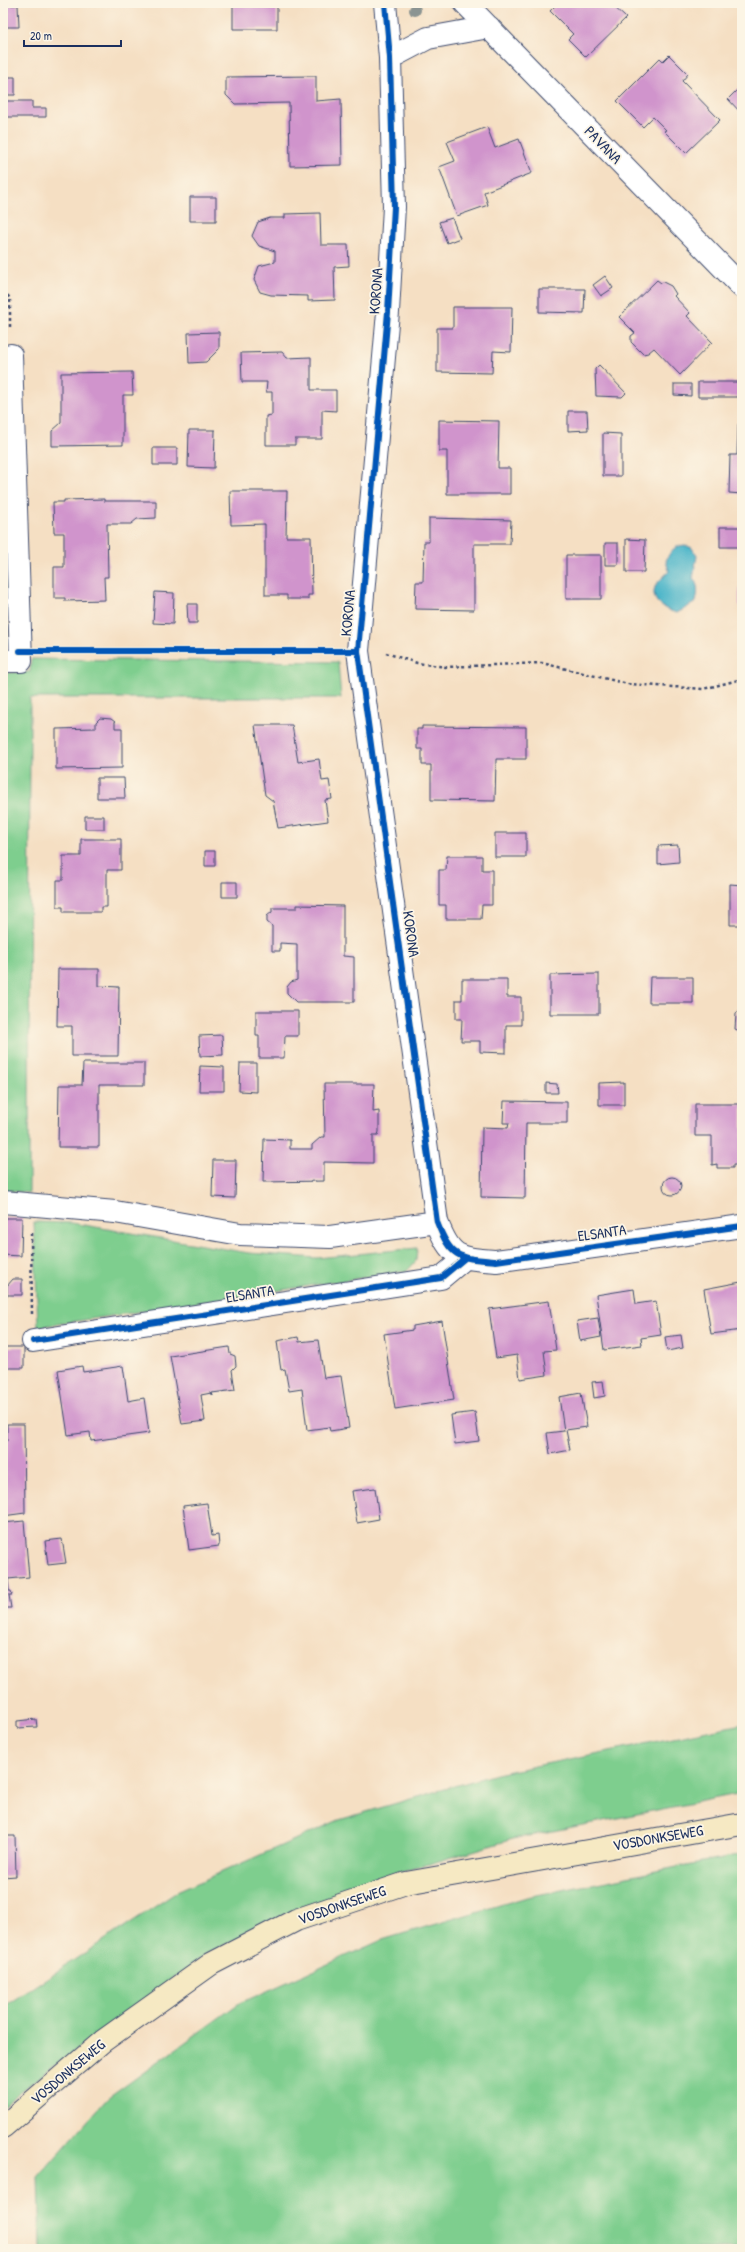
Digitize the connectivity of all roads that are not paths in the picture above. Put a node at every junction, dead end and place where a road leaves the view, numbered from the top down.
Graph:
1 (385, 3) edge
2 (465, 3) edge
3 (489, 27) junction
4 (390, 58) junction
5 (742, 287) edge
6 (11, 355) road end
7 (3, 660) edge
8 (3, 1202) edge
9 (437, 1222) junction
10 (742, 1226) edge
11 (465, 1258) junction
12 (33, 1341) road end
13 (742, 1824) edge
14 (3, 2127) edge

1 - 4 street, KORONA
2 - 3 street, PAVANA
3 - 4 street
3 - 5 street, PAVANA
4 - 9 street, KORONA
6 - 7 street
8 - 9 street
9 - 11 street
10 - 11 street, ELSANTA
11 - 12 street, ELSANTA
13 - 14 main road, VOSDONKSEWEG

